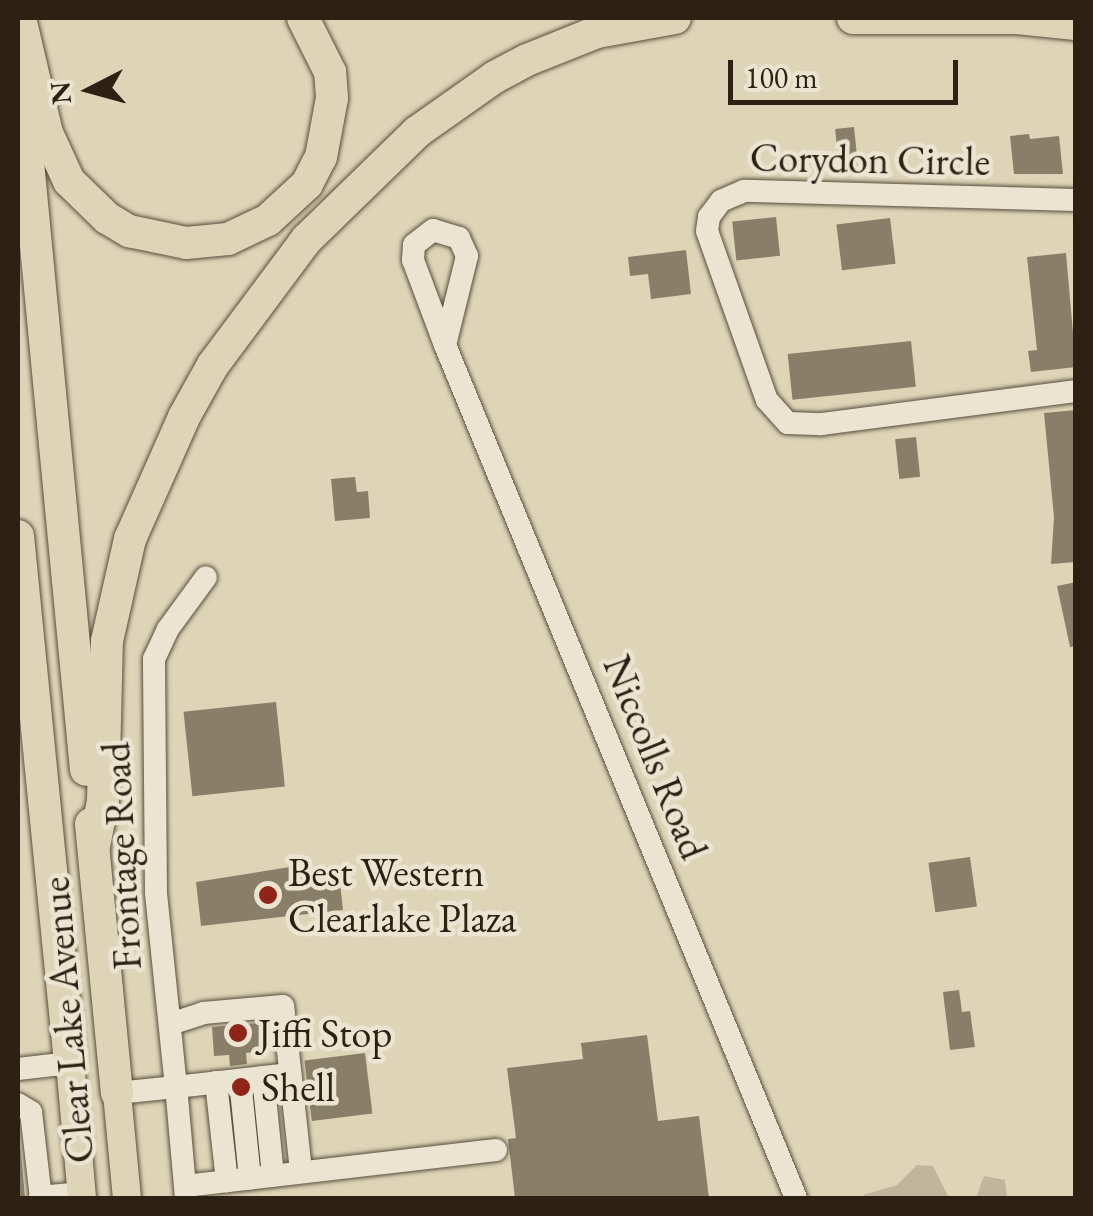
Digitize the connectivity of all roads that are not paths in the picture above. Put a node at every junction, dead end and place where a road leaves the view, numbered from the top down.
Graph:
1 (20, 18) edge
2 (303, 18) edge
3 (676, 18) edge
4 (853, 18) edge
5 (1017, 18) edge
6 (1026, 18) edge
7 (1076, 24) edge
8 (18, 57) edge
9 (1076, 200) edge
10 (445, 344) dead end
11 (1076, 391) edge
12 (18, 536) edge
13 (206, 577) dead end
14 (18, 598) edge
15 (28, 644) junction
16 (94, 846) junction
17 (284, 1013) dead end
18 (170, 1024) junction
19 (286, 1042) dead end
20 (70, 1063) junction
21 (18, 1069) edge
22 (290, 1074) junction
23 (252, 1078) junction
24 (216, 1082) junction
25 (176, 1087) junction
26 (117, 1093) junction
27 (18, 1104) edge
28 (496, 1150) dead end
29 (30, 1169) edge
30 (301, 1171) junction
31 (250, 1178) junction
32 (186, 1192) edge
33 (82, 1196) edge
34 (127, 1198) edge
35 (796, 1198) edge

1 - 2 highway
3 - 16 highway
4 - 6 highway
5 - 6 highway
6 - 7 highway
8 - 16 highway, Clear Lake Avenue
9 - 11 street, Corydon Circle
10 - 35 street, Niccolls Road
12 - 15 highway, Clear Lake Avenue
13 - 18 street, Frontage Road
14 - 15 highway
15 - 20 highway, Clear Lake Avenue
16 - 26 highway, Clear Lake Avenue
17 - 18 street
18 - 25 street, Frontage Road
19 - 22 street
20 - 21 street
20 - 33 main road, Clear Lake Avenue
22 - 23 street
22 - 30 street
23 - 24 street
23 - 31 street
24 - 25 street
24 - 31 street
25 - 26 street
25 - 32 street, Frontage Road
26 - 34 main road, Clear Lake Avenue
27 - 29 street
28 - 30 street
29 - 33 street
30 - 31 street
31 - 32 street

